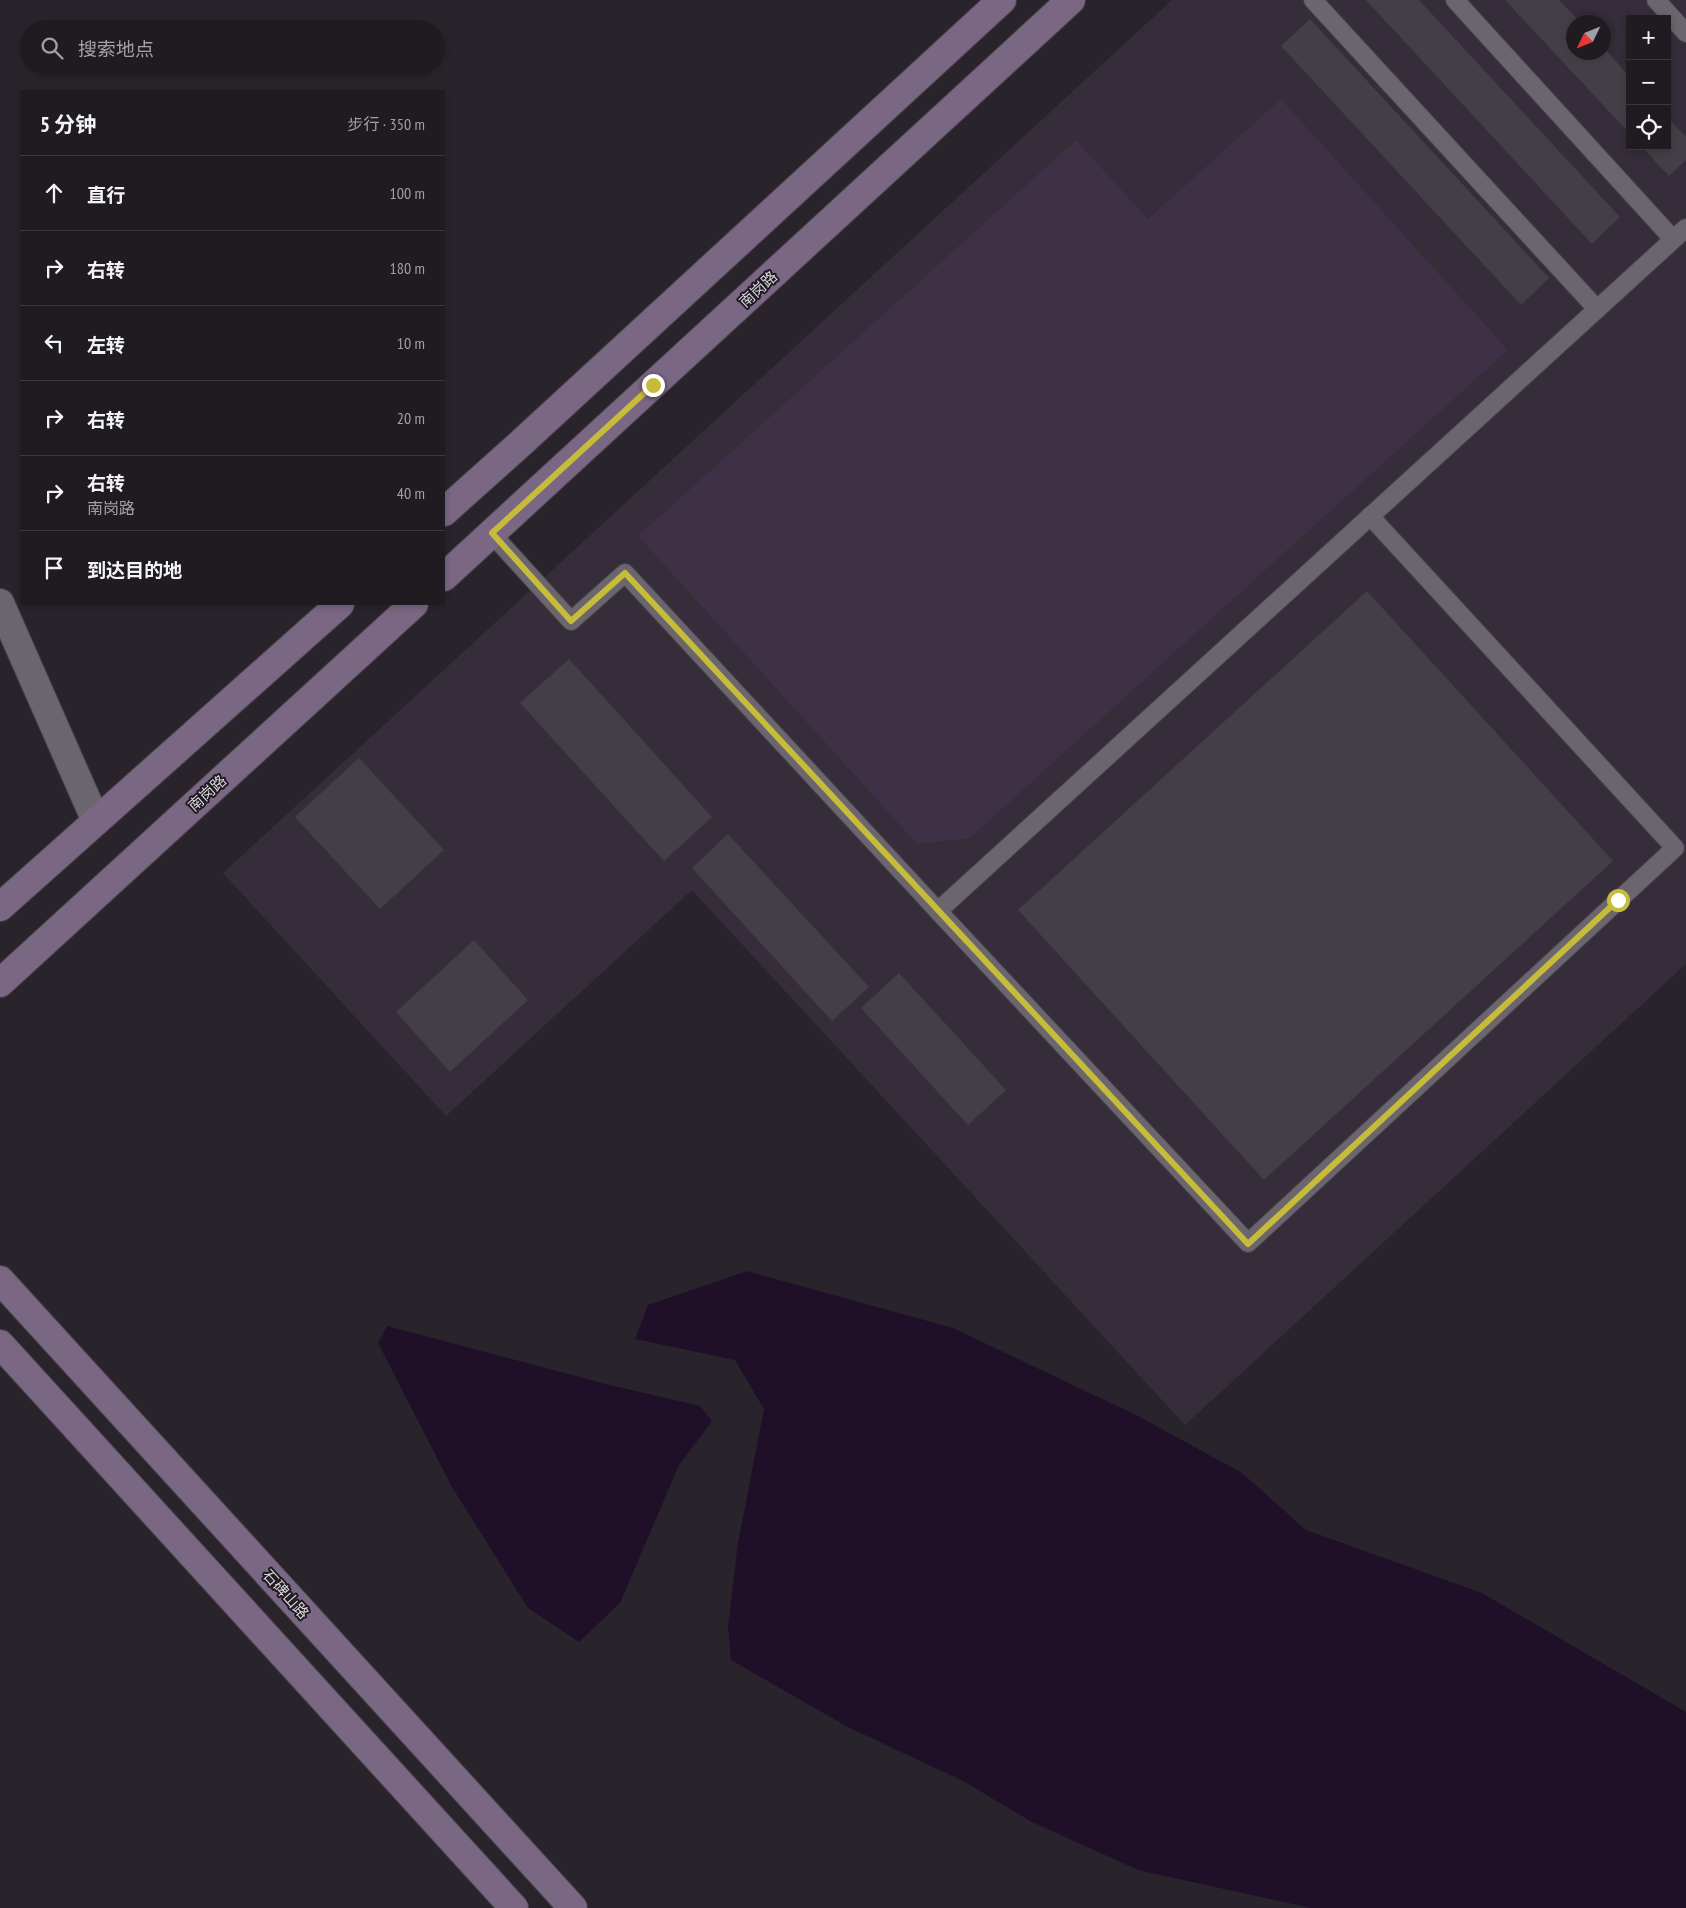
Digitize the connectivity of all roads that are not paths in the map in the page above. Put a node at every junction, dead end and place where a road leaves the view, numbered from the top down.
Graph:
1 (1002, 0) edge
2 (1072, 0) edge
3 (1313, 0) edge
4 (1455, 0) edge
5 (1656, 0) edge
6 (1686, 33) edge
7 (1680, 234) edge
8 (1597, 309) junction
9 (445, 511) edge
10 (1370, 516) junction
11 (492, 533) junction
12 (445, 576) edge
13 (0, 603) edge
14 (339, 605) edge
15 (413, 605) edge
16 (96, 821) junction
17 (0, 907) edge
18 (938, 911) junction
19 (0, 983) edge
20 (0, 1280) edge
21 (0, 1344) edge
22 (514, 1908) edge
23 (573, 1908) edge

1 - 9 main road
2 - 11 main road, 南岗路
3 - 8 lane
4 - 7 lane
5 - 6 lane
7 - 8 lane
8 - 10 lane
10 - 18 lane
10 - 18 lane
11 - 12 main road, 南岗路
11 - 18 lane
13 - 16 street
14 - 16 main road
15 - 19 main road, 南岗路
16 - 17 main road
20 - 23 main road, 石碑山路
21 - 22 main road

